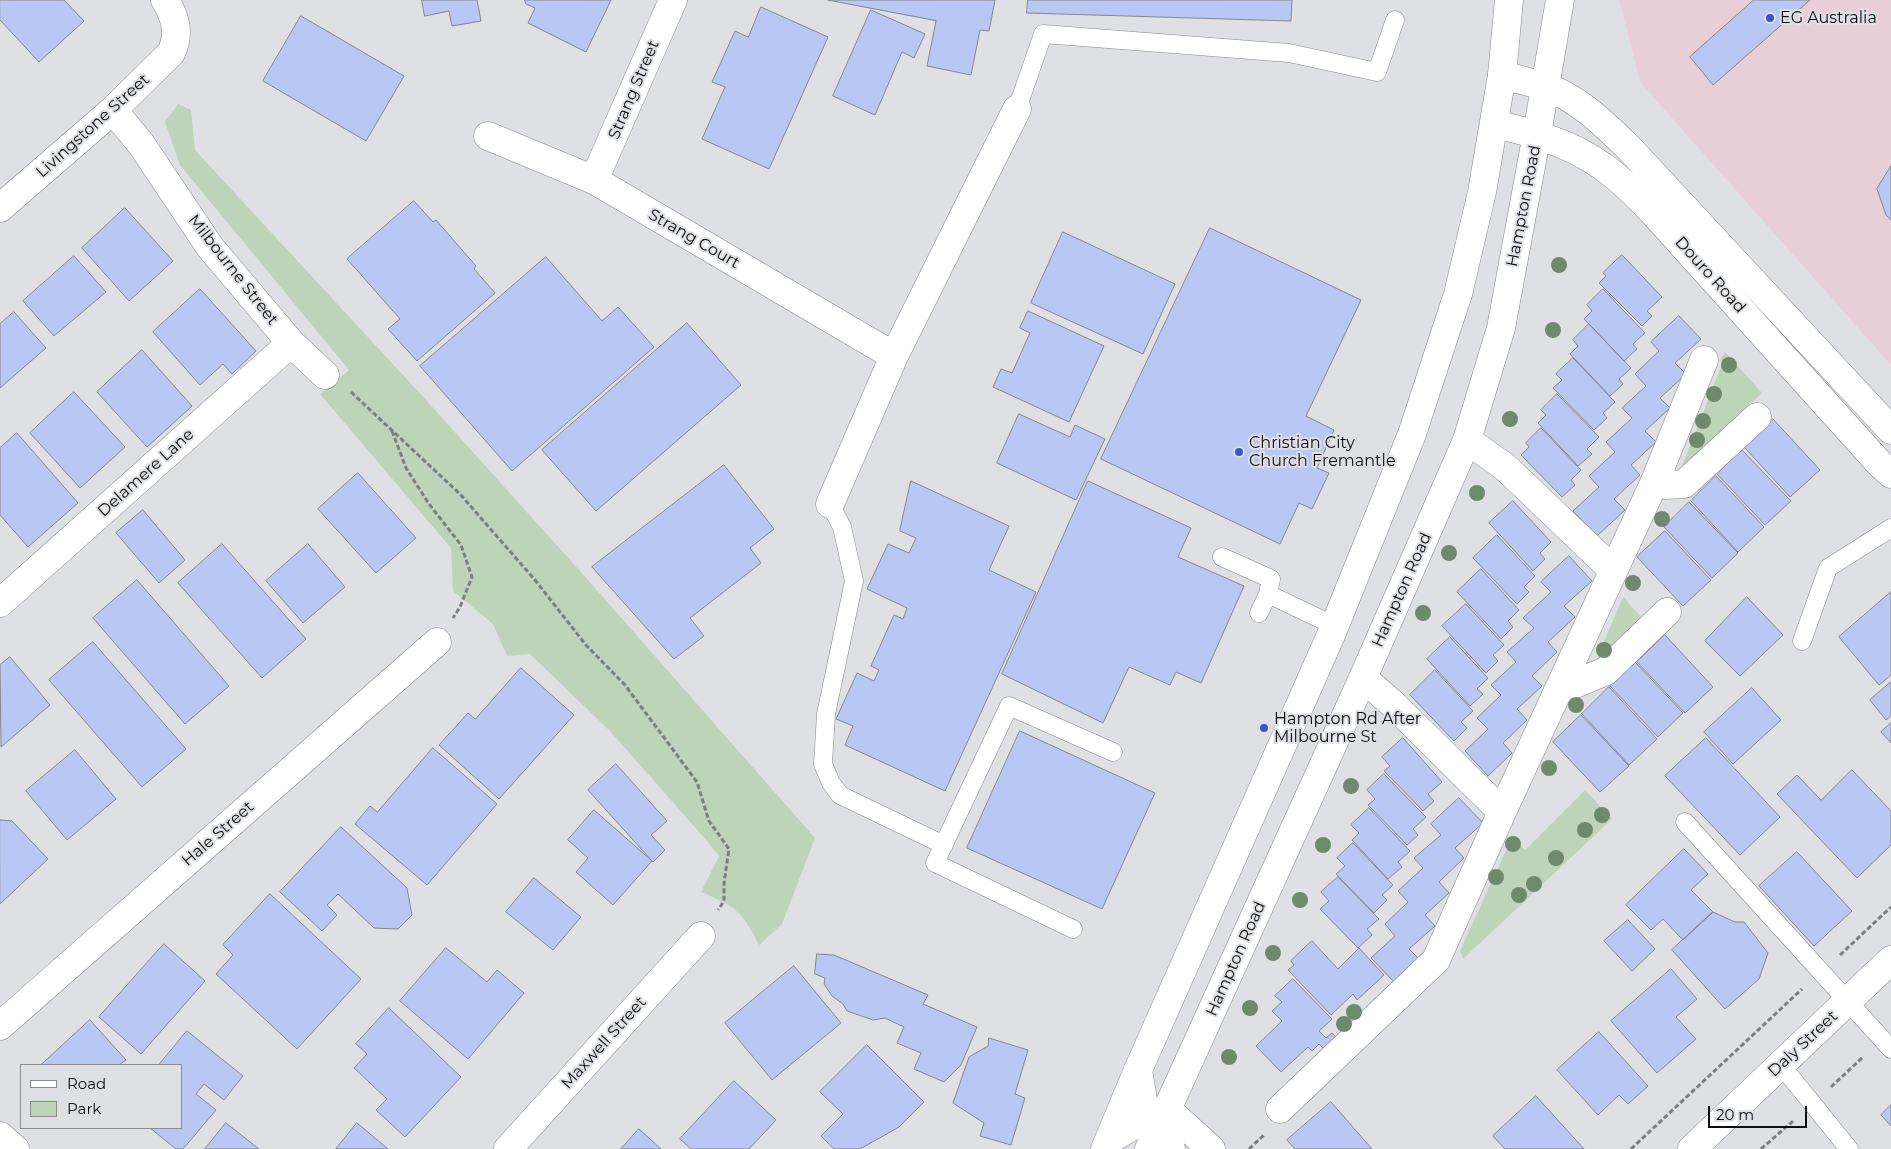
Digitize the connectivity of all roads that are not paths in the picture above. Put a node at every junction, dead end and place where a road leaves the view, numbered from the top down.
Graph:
1 (165, 0) edge
2 (673, 0) edge
3 (1509, 0) edge
4 (1560, 0) edge
5 (1395, 20) dead end
6 (1502, 75) junction
7 (1545, 87) junction
8 (1017, 109) joint
9 (114, 110) junction
10 (1495, 124) junction
11 (1537, 134) junction
12 (488, 136) dead end
13 (594, 180) junction
14 (0, 208) edge
15 (291, 343) junction
16 (894, 356) junction
17 (1704, 360) dead end
18 (325, 375) road end
19 (1757, 417) dead end
20 (1891, 430) edge
21 (1467, 440) junction
22 (1891, 474) edge
23 (1655, 481) junction
24 (830, 504) joint
25 (1891, 528) edge
26 (1222, 557) dead end
27 (1613, 570) junction
28 (1268, 594) junction
29 (0, 603) edge
30 (1667, 612) dead end
31 (1260, 613) dead end
32 (1335, 626) junction
33 (1802, 641) dead end
34 (437, 642) road end
35 (1363, 678) junction
36 (1558, 691) junction
37 (1113, 752) dead end
38 (1502, 812) junction
39 (1685, 822) dead end
40 (944, 845) junction
41 (1073, 929) dead end
42 (701, 936) road end
43 (1891, 960) edge
44 (1847, 1002) junction
45 (0, 1026) edge
46 (1891, 1049) edge
47 (1780, 1065) junction
48 (1138, 1070) junction
49 (1280, 1109) dead end
50 (1158, 1132) edge
51 (0, 1136) edge
52 (1108, 1144) edge
53 (15, 1149) edge
54 (508, 1149) edge
55 (1211, 1149) edge
56 (1692, 1149) edge
57 (1849, 1149) edge

1 - 9 street, Livingstone Street
2 - 13 street, Strang Street
3 - 6 street
4 - 7 street, Hampton Road
5 - 8 lane
6 - 7 street, Douro Road
6 - 10 street
7 - 11 street, Hampton Road
7 - 20 street, Douro Road
8 - 16 street
9 - 14 street, Livingstone Street
9 - 15 street, Milbourne Street
10 - 11 street, Douro Road
10 - 32 street
11 - 21 street, Hampton Road
11 - 22 street, Douro Road
12 - 13 street, Strang Court
13 - 16 street, Strang Court
15 - 18 street, Milbourne Street
15 - 29 street, Delamere Lane
16 - 24 street
17 - 23 street
19 - 23 street
21 - 27 street
21 - 35 street, Hampton Road
23 - 27 street
24 - 40 lane
25 - 33 lane
26 - 28 lane
27 - 36 street
28 - 31 lane
28 - 32 lane
30 - 36 street
32 - 48 street
34 - 45 street, Hale Street
35 - 38 street
35 - 50 street, Hampton Road
36 - 38 street
37 - 40 lane
38 - 49 street
39 - 44 lane
40 - 41 lane
42 - 54 street, Maxwell Street
43 - 44 street, Daly Street
44 - 46 lane
44 - 47 street, Daly Street
47 - 56 street, Daly Street
47 - 57 lane
48 - 50 street
48 - 52 street
50 - 52 street
50 - 55 street
51 - 53 street

